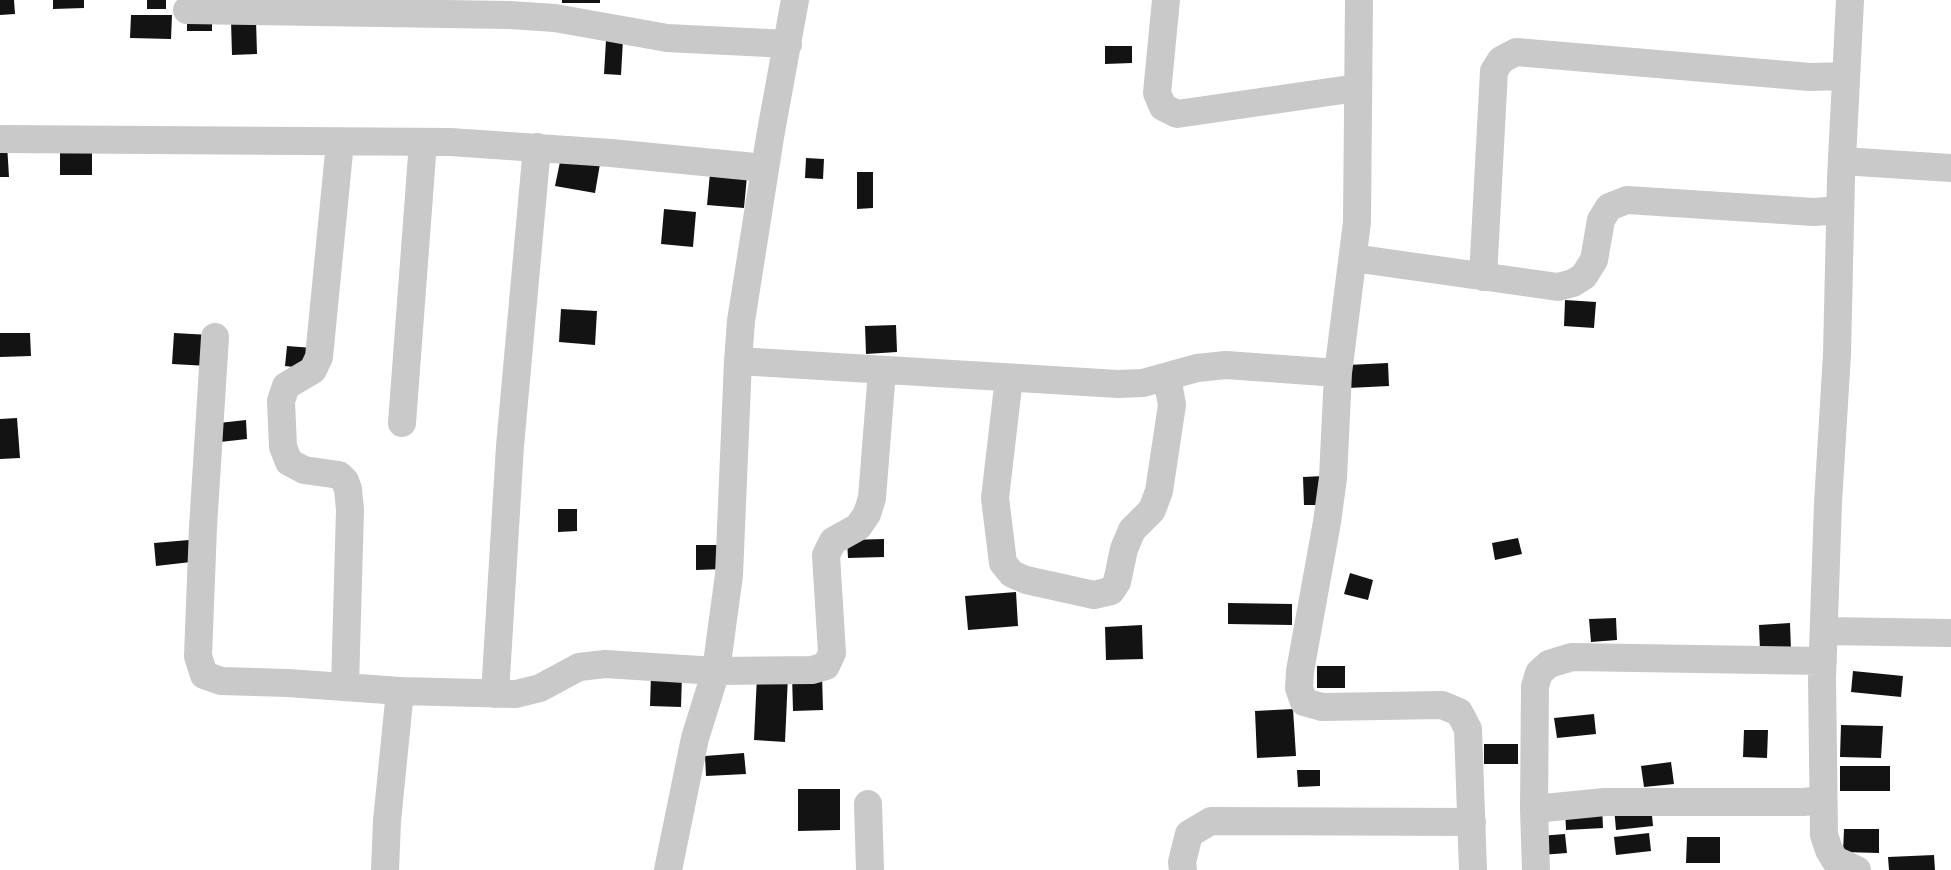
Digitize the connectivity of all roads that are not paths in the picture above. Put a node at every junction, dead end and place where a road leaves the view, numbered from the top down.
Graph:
1 (794, 0) edge
2 (1166, 0) edge
3 (1359, 0) edge
4 (1850, 0) edge
5 (187, 10) dead end
6 (788, 44) junction
7 (1846, 76) junction
8 (1357, 88) junction
9 (0, 139) edge
10 (340, 142) junction
11 (423, 142) junction
12 (537, 147) junction
13 (1842, 160) junction
14 (765, 168) junction
15 (1951, 168) edge
16 (1828, 211) junction
17 (1353, 258) junction
18 (1483, 277) junction
19 (215, 337) dead end
20 (738, 361) junction
21 (882, 371) junction
22 (1338, 373) junction
23 (1167, 377) junction
24 (1009, 378) junction
25 (402, 423) dead end
26 (1824, 631) junction
27 (1951, 633) edge
28 (1822, 661) junction
29 (716, 671) junction
30 (345, 686) junction
31 (400, 691) junction
32 (495, 694) junction
33 (1814, 800) junction
34 (868, 804) dead end
35 (1534, 809) junction
36 (1472, 822) junction
37 (385, 870) edge
38 (668, 870) edge
39 (870, 870) edge
40 (1183, 870) edge
41 (1473, 870) edge
42 (1536, 870) edge
43 (1857, 870) edge

1 - 6 street
2 - 8 street
3 - 8 street
4 - 7 street
5 - 6 street
6 - 14 street
7 - 13 street
7 - 18 street
8 - 17 street
9 - 10 street
10 - 11 street
10 - 30 street
11 - 12 street
11 - 25 street
12 - 14 street
12 - 32 street
13 - 15 street
13 - 16 street
14 - 20 street
16 - 18 street
16 - 26 street
17 - 18 street
17 - 22 street
19 - 30 street
20 - 21 street
20 - 29 street
21 - 24 street
21 - 29 street
22 - 23 street
22 - 36 street
23 - 24 street
23 - 24 street
26 - 27 street
26 - 28 street
28 - 33 street
28 - 35 street
29 - 32 street
29 - 38 street
30 - 31 street
31 - 32 street
31 - 37 street
33 - 35 street
33 - 43 street
34 - 39 street
35 - 42 street
36 - 40 street
36 - 41 street

